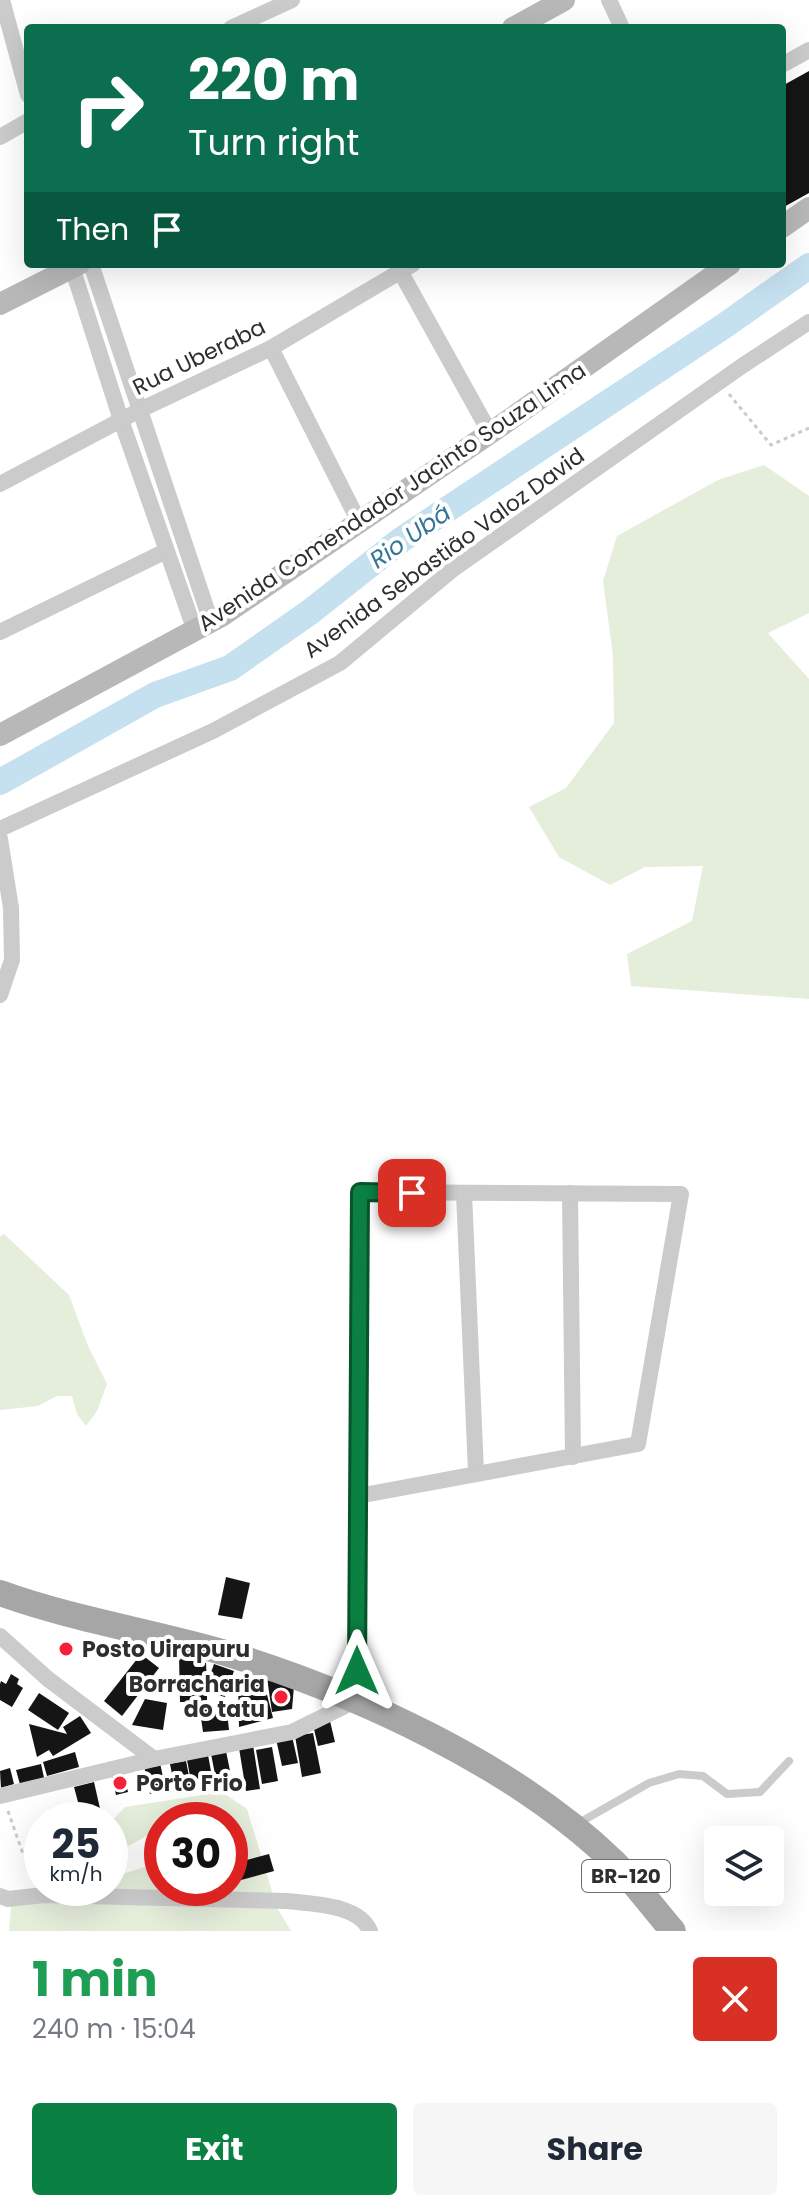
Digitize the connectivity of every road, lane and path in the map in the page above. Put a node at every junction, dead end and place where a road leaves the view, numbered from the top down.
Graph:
1 (2, 0) edge
2 (292, 0) edge
3 (609, 0) edge
4 (556, 2) edge
5 (240, 24) edge
6 (520, 24) edge
7 (620, 24) edge
8 (809, 50) edge
9 (786, 63) edge
10 (24, 80) edge
11 (24, 124) edge
12 (0, 137) edge
13 (809, 208) edge
14 (786, 224) edge
15 (73, 268) edge
16 (80, 268) edge
17 (80, 268) edge
18 (405, 268) edge
19 (408, 268) edge
20 (724, 268) edge
21 (0, 304) edge
22 (809, 322) edge
23 (271, 348) junction
24 (719, 382) junction
25 (140, 410) junction
26 (121, 420) junction
27 (809, 428) edge
28 (490, 433) junction
29 (0, 484) edge
30 (359, 522) junction
31 (166, 551) junction
32 (203, 626) junction
33 (0, 632) edge
34 (3, 726) edge
35 (0, 829) edge
36 (0, 839) edge
37 (0, 995) edge
38 (464, 1193) junction
39 (570, 1193) junction
40 (573, 1457) junction
41 (476, 1472) junction
42 (358, 1496) junction
43 (5, 1596) edge
44 (0, 1636) edge
45 (357, 1700) junction
46 (154, 1759) junction
47 (789, 1761) dead end
48 (2, 1796) edge
49 (572, 1827) junction
50 (24, 1854) edge
51 (0, 1896) edge
52 (370, 1931) edge
53 (673, 1931) edge

1 - 10 street
2 - 5 street
3 - 7 street
4 - 6 street
8 - 9 street
11 - 12 street
13 - 14 street
15 - 21 street
16 - 25 street
17 - 26 street
18 - 23 street, Rua Uberaba
19 - 28 street
20 - 28 street, Avenida Comendador Jacinto Souza Lima
22 - 24 street, Avenida Sebastião Valoz David
23 - 25 street, Rua Uberaba
23 - 30 street
24 - 27 path
24 - 35 street, Avenida Sebastião Valoz David
25 - 26 street, Rua Uberaba
25 - 32 street
26 - 29 street, Rua Uberaba
26 - 31 street
28 - 30 street, Avenida Comendador Jacinto Souza Lima
30 - 32 street, Avenida Comendador Jacinto Souza Lima
31 - 32 street
31 - 33 street
32 - 34 street, Avenida Comendador Jacinto Souza Lima
36 - 37 street
38 - 39 street
38 - 41 street
38 - 42 street
39 - 40 street
39 - 40 street
40 - 41 street
41 - 42 street
42 - 45 street
43 - 45 main road, BR-120
44 - 46 street
45 - 46 street
45 - 49 main road, BR-120
46 - 48 street
47 - 49 lane
48 - 50 path
49 - 53 main road, BR-120
51 - 52 street

